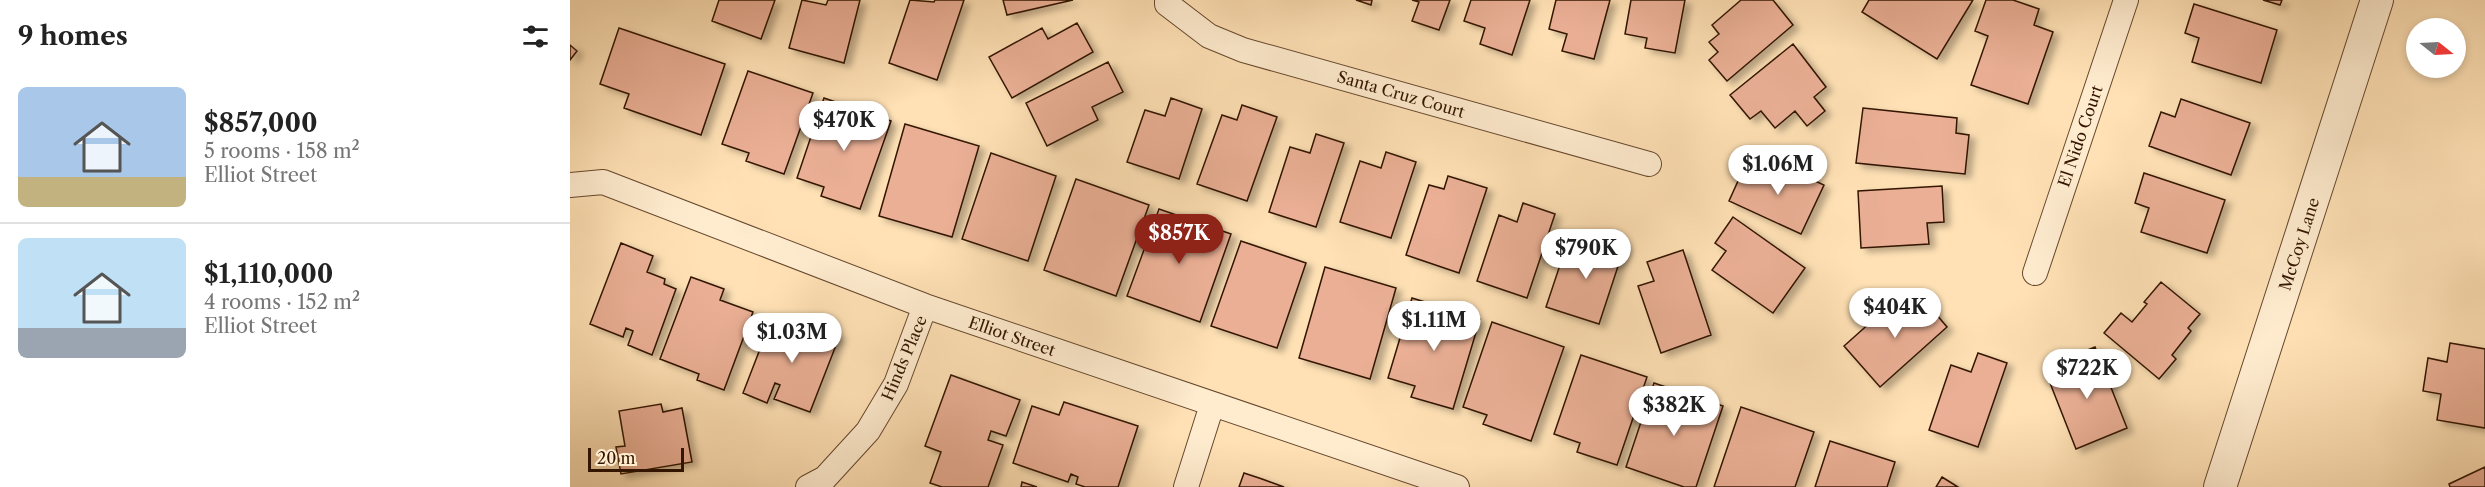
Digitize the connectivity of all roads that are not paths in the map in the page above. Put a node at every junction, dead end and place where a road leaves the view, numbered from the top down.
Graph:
1 (1167, 0) edge
2 (2126, 0) edge
3 (2378, 0) edge
4 (1649, 164) dead end
5 (570, 185) edge
6 (2034, 273) dead end
7 (925, 306) junction
8 (1212, 405) junction
9 (808, 487) edge
10 (1186, 487) edge
11 (1457, 487) edge
12 (2220, 487) edge

1 - 4 street, Santa Cruz Court
2 - 6 street, El Nido Court
3 - 12 street, McCoy Lane
5 - 7 street, Elliot Street
7 - 8 street, Elliot Street
7 - 9 street, Hinds Place
8 - 10 street
8 - 11 street, Elliot Street

